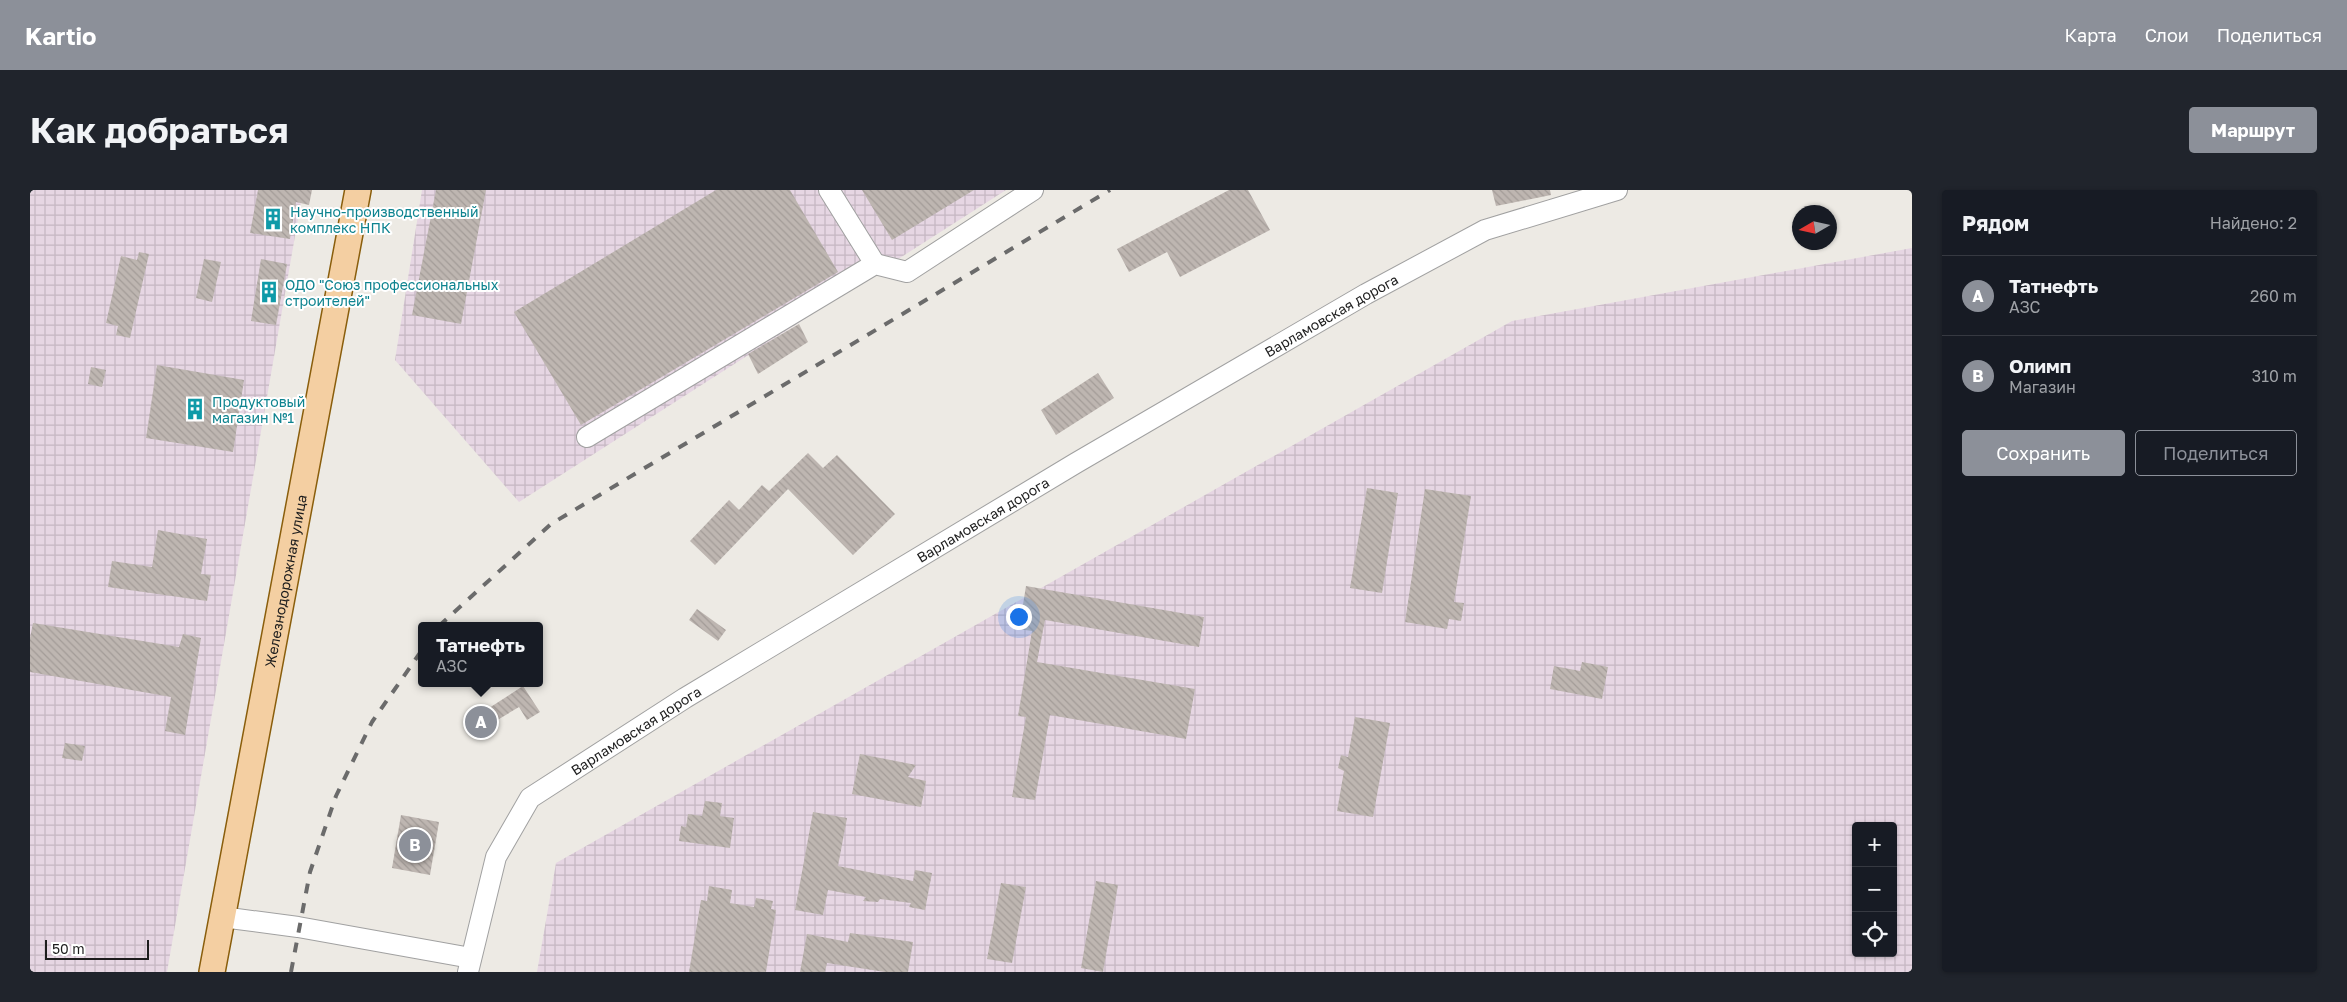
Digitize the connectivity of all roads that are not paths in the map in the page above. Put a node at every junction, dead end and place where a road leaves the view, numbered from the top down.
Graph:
1 (358, 190) edge
2 (829, 190) edge
3 (1033, 190) edge
4 (1616, 190) edge
5 (875, 264) junction
6 (587, 437) dead end
7 (222, 917) junction
8 (470, 965) edge
9 (212, 972) edge

1 - 7 main road, Железнодорожная улица
2 - 5 street
3 - 5 street
4 - 8 street, Варламовская дорога
5 - 6 street
7 - 8 street
7 - 9 main road, Железнодорожная улица

